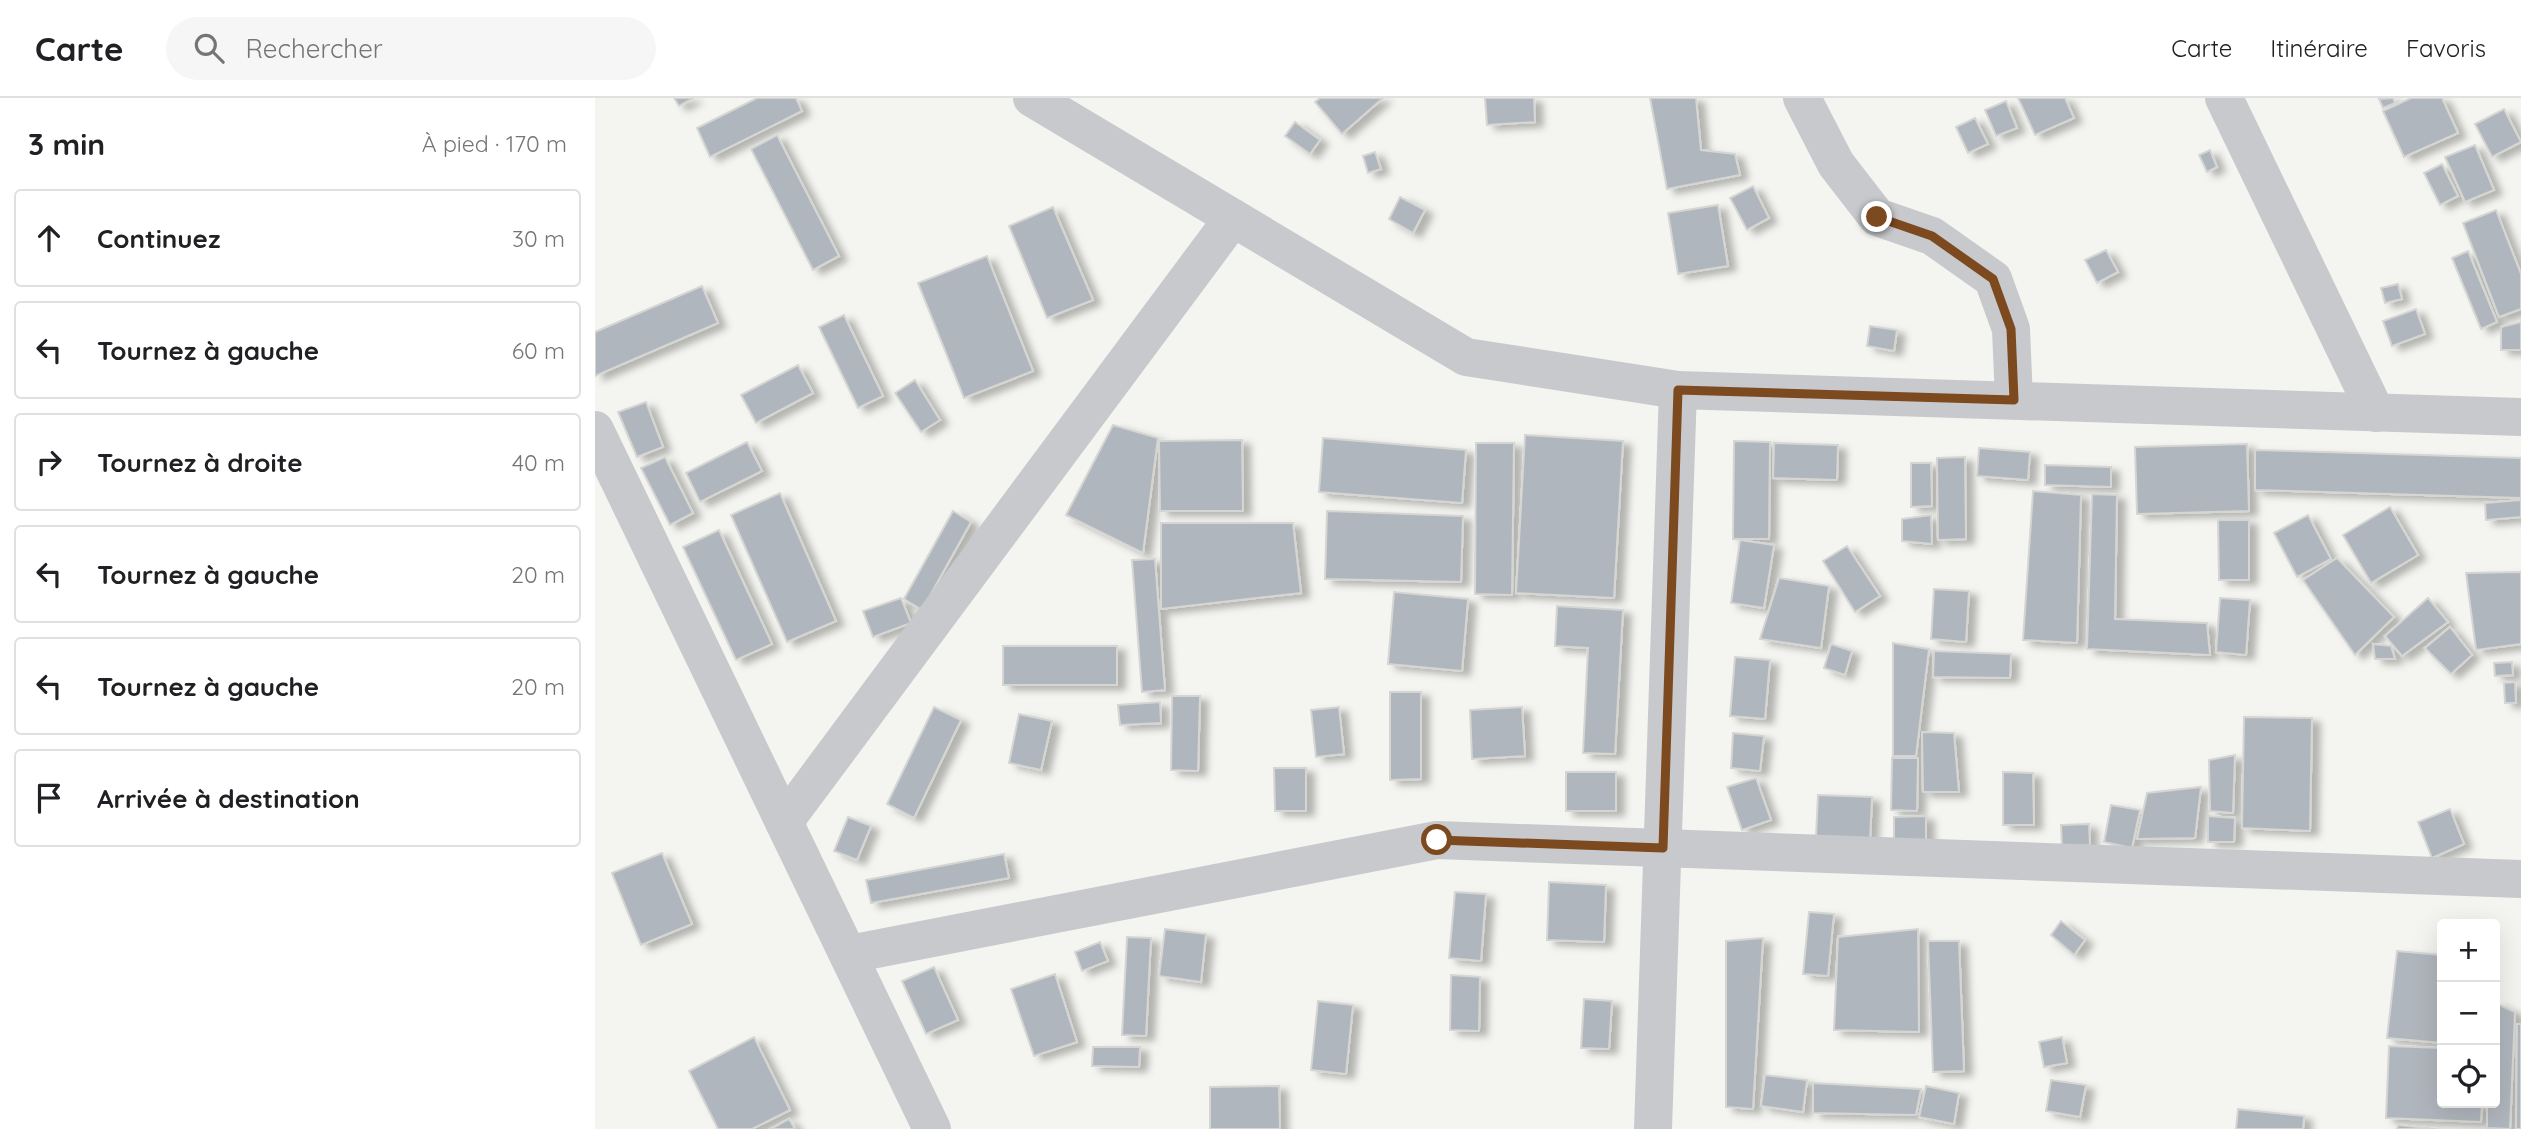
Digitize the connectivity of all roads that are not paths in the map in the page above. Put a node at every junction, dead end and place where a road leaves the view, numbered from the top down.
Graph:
1 (1032, 98) edge
2 (1802, 98) edge
3 (2224, 98) edge
4 (1233, 218) junction
5 (1678, 390) junction
6 (2014, 400) junction
7 (2376, 413) junction
8 (2521, 417) edge
9 (595, 430) edge
10 (608, 488) edge
11 (784, 822) junction
12 (1663, 848) junction
13 (2521, 879) edge
14 (850, 954) junction
15 (933, 1129) edge
16 (1653, 1129) edge

1 - 4 street
2 - 6 street
3 - 7 street
4 - 5 street
4 - 11 street
5 - 6 street
5 - 12 street
6 - 7 street
7 - 8 street
9 - 10 street
10 - 11 street
11 - 14 street
12 - 13 street
12 - 14 street
12 - 16 street
14 - 15 street

